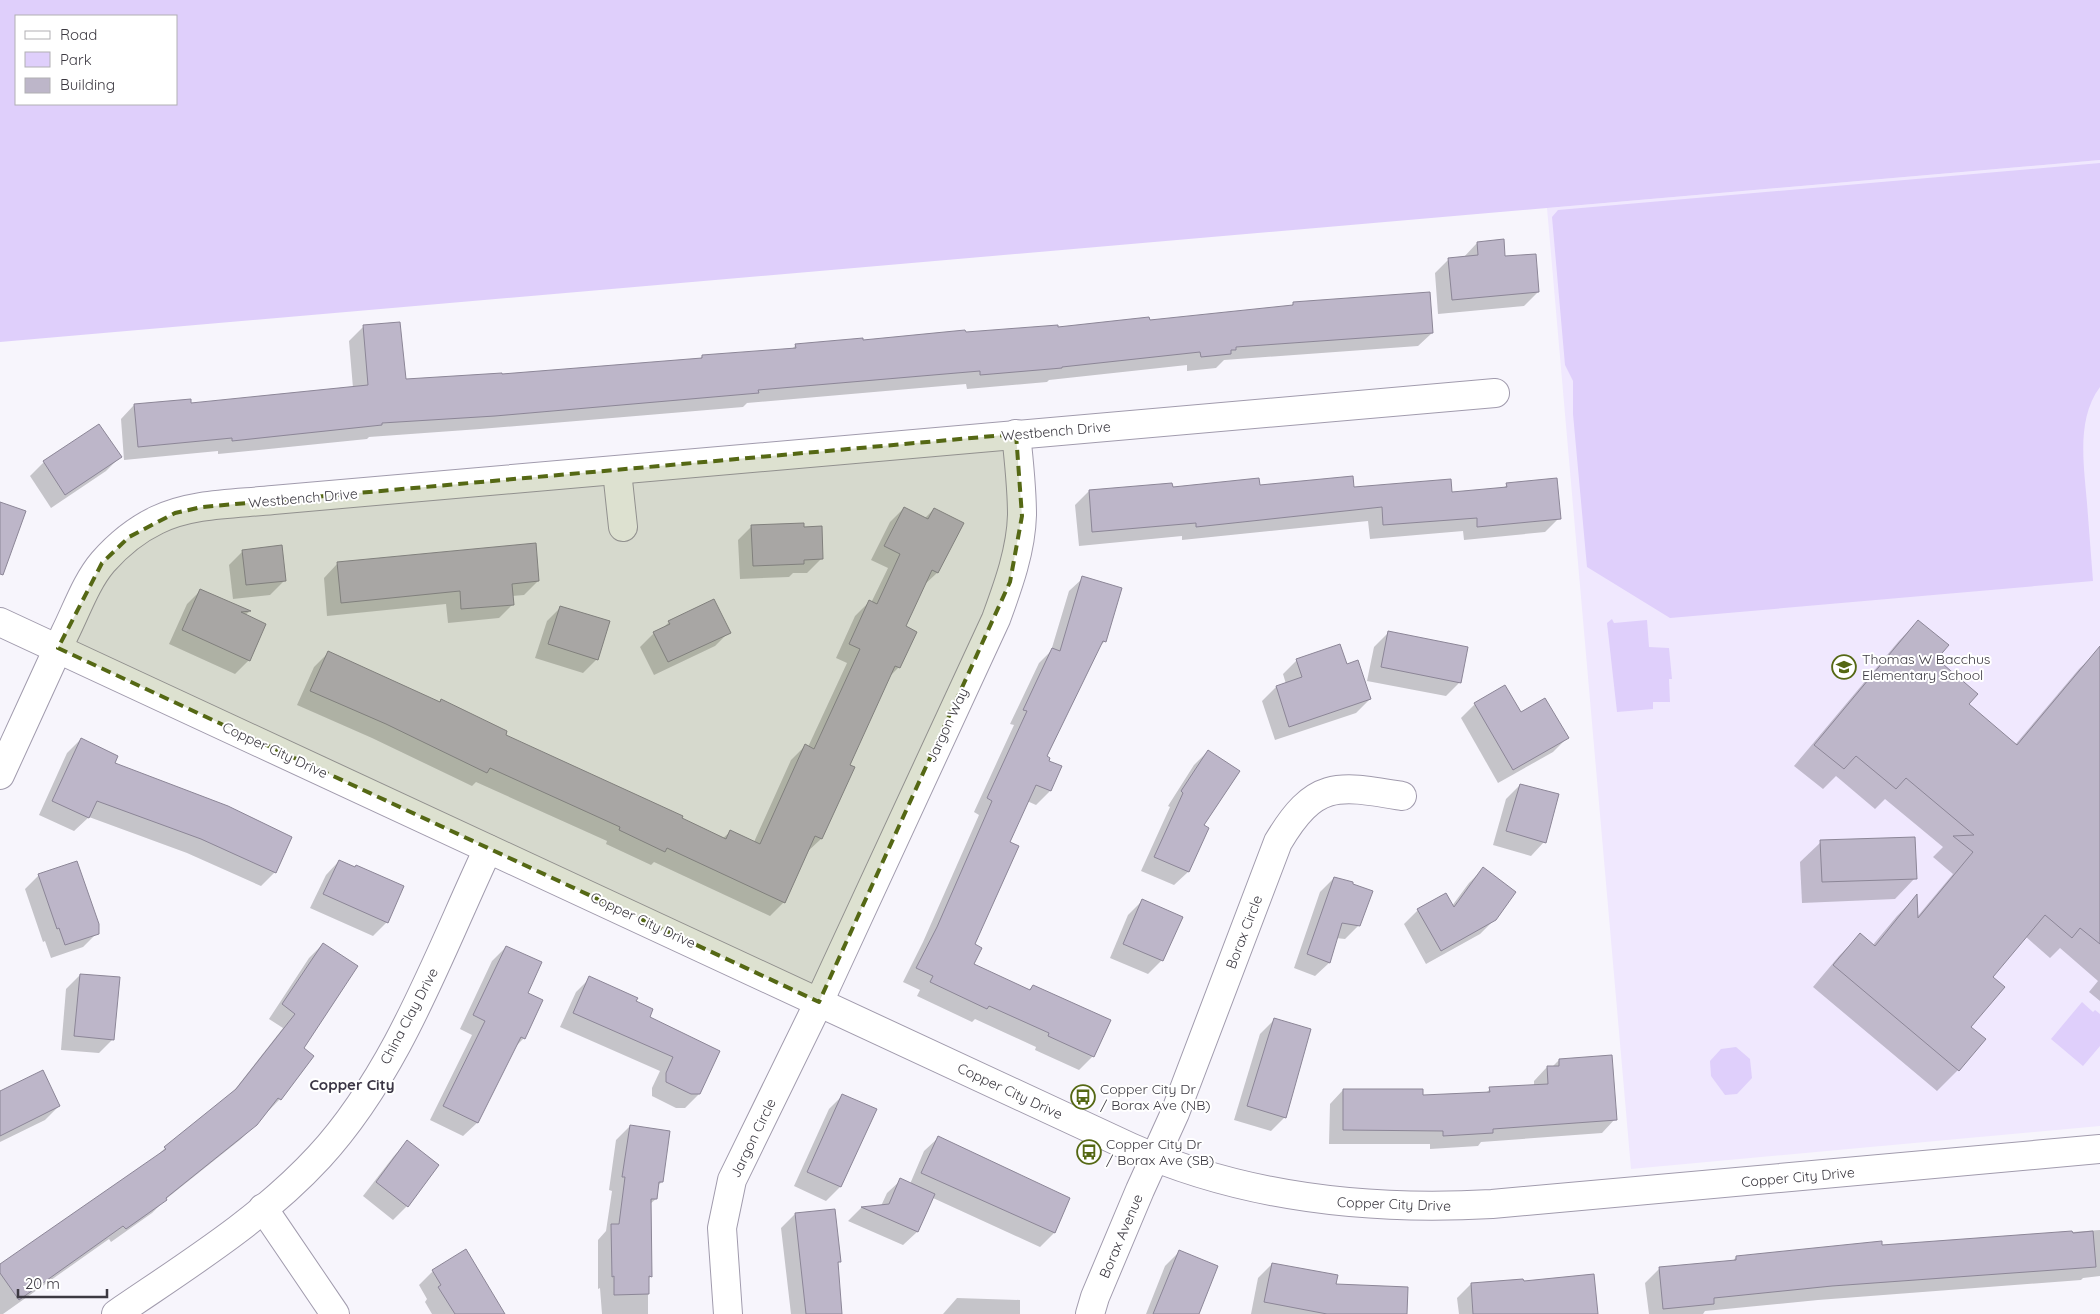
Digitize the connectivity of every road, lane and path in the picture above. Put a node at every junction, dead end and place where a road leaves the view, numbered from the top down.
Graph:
1 (1495, 393) dead end
2 (1016, 434) junction
3 (617, 471) junction
4 (623, 527) dead end
5 (0, 622) edge
6 (58, 648) junction
7 (0, 775) edge
8 (1402, 796) dead end
9 (488, 849) junction
10 (819, 1002) junction
11 (2100, 1149) edge
12 (1155, 1158) junction
13 (263, 1208) junction
14 (116, 1314) edge
15 (335, 1314) edge
16 (728, 1314) edge
17 (1090, 1314) edge

1 - 2 street, Westbench Drive
2 - 3 street, Westbench Drive
2 - 10 street, Jargon Way
3 - 4 street
3 - 6 street, Westbench Drive
5 - 6 street, Copper City Drive
6 - 7 street, Westbench Drive
6 - 9 street, Copper City Drive
8 - 12 street, Borax Circle
9 - 10 street, Copper City Drive
9 - 13 street, China Clay Drive
10 - 12 street, Copper City Drive
10 - 16 street, Jargon Circle
11 - 12 street, Copper City Drive
12 - 17 street, Borax Avenue
13 - 14 street, China Clay Drive
13 - 15 street

